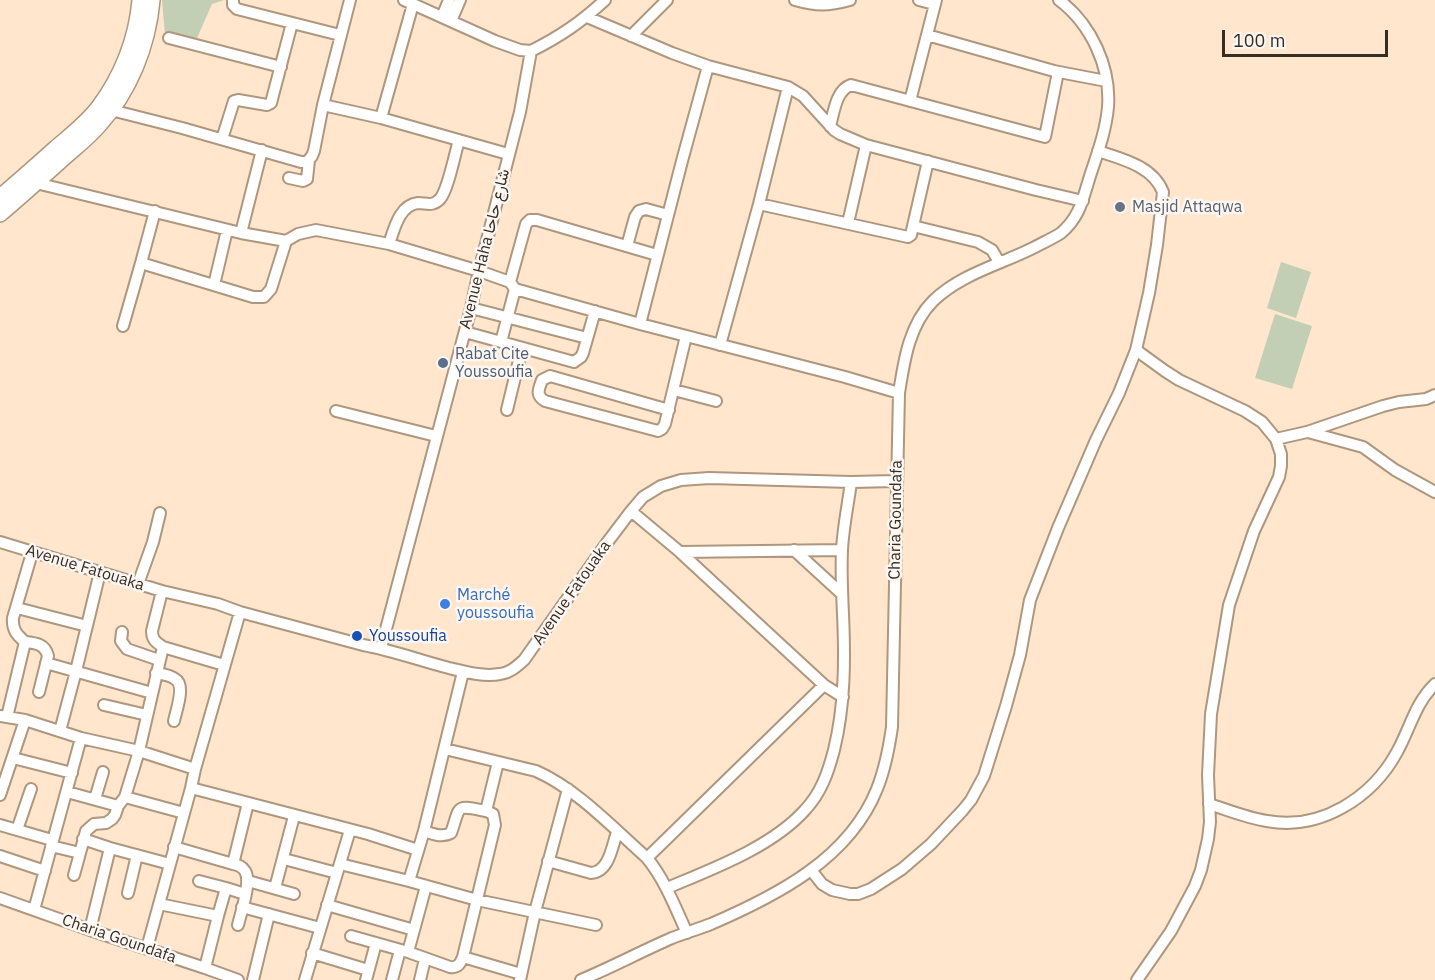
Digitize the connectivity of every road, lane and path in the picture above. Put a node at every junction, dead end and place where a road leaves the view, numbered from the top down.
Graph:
1 (140, 0) edge
2 (152, 0) edge
3 (233, 0) edge
4 (350, 0) edge
5 (448, 0) edge
6 (460, 0) edge
7 (605, 0) edge
8 (667, 0) edge
9 (795, 0) edge
10 (850, 0) edge
11 (920, 0) edge
12 (1059, 0) edge
13 (409, 2) edge
14 (935, 2) edge
15 (587, 16) junction
16 (446, 19) junction
17 (292, 23) junction
18 (340, 35) junction
19 (927, 35) junction
20 (630, 36) junction
21 (169, 38) dead end
22 (531, 51) junction
23 (708, 66) junction
24 (280, 67) junction
25 (1058, 72) junction
26 (1106, 81) junction
27 (788, 87) junction
28 (910, 101) junction
29 (323, 105) junction
30 (105, 109) junction
31 (381, 118) junction
32 (830, 126) junction
33 (222, 139) junction
34 (459, 140) junction
35 (866, 145) junction
36 (262, 150) junction
37 (1098, 151) junction
38 (508, 154) junction
39 (309, 160) junction
40 (928, 161) junction
41 (289, 178) dead end
42 (36, 183) junction
43 (5, 196) edge
44 (1083, 201) junction
45 (759, 204) junction
46 (155, 211) junction
47 (0, 214) edge
48 (668, 215) junction
49 (848, 223) junction
50 (914, 226) junction
51 (227, 230) junction
52 (241, 233) junction
53 (286, 242) junction
54 (389, 244) junction
55 (627, 246) junction
56 (657, 255) junction
57 (999, 262) junction
58 (141, 263) junction
59 (479, 271) junction
60 (214, 285) junction
61 (512, 285) junction
62 (471, 308) junction
63 (595, 312) junction
64 (507, 317) junction
65 (640, 324) junction
66 (123, 326) dead end
67 (465, 332) junction
68 (686, 336) junction
69 (587, 338) junction
70 (501, 342) junction
71 (720, 345) junction
72 (522, 348) junction
73 (1136, 350) junction
74 (674, 390) junction
75 (899, 393) junction
76 (1435, 395) edge
77 (716, 400) dead end
78 (507, 410) dead end
79 (669, 410) junction
80 (336, 411) dead end
81 (1307, 432) junction
82 (436, 436) junction
83 (1276, 439) junction
84 (896, 480) junction
85 (851, 482) junction
86 (1435, 492) edge
87 (631, 511) junction
88 (160, 513) dead end
89 (0, 542) edge
90 (794, 550) junction
91 (842, 550) junction
92 (680, 552) junction
93 (32, 553) junction
94 (100, 572) junction
95 (138, 584) junction
96 (162, 591) junction
97 (842, 594) junction
98 (17, 608) junction
99 (240, 612) junction
100 (87, 626) junction
101 (122, 632) dead end
102 (26, 642) junction
103 (163, 647) junction
104 (381, 648) junction
105 (159, 660) junction
106 (46, 663) junction
107 (224, 665) junction
108 (76, 671) junction
109 (463, 672) junction
110 (156, 673) junction
111 (1435, 684) edge
112 (824, 685) junction
113 (39, 692) dead end
114 (152, 693) junction
115 (843, 697) junction
116 (104, 705) dead end
117 (147, 715) junction
118 (4, 716) edge
119 (24, 720) junction
120 (174, 721) dead end
121 (60, 731) junction
122 (81, 738) junction
123 (445, 749) junction
124 (139, 751) junction
125 (13, 758) junction
126 (498, 762) junction
127 (195, 769) junction
128 (103, 772) dead end
129 (72, 773) junction
130 (191, 788) junction
131 (31, 789) dead end
132 (568, 789) junction
133 (67, 792) junction
134 (0, 793) edge
135 (95, 799) junction
136 (122, 802) junction
137 (248, 803) junction
138 (1209, 804) junction
139 (486, 811) junction
140 (184, 813) junction
141 (294, 816) junction
142 (0, 825) edge
143 (17, 830) junction
144 (350, 830) junction
145 (424, 831) junction
146 (617, 832) junction
147 (83, 839) junction
148 (52, 843) junction
149 (174, 847) junction
150 (110, 848) junction
151 (418, 850) junction
152 (80, 853) junction
153 (138, 855) junction
154 (0, 856) edge
155 (646, 858) junction
156 (284, 859) junction
157 (548, 861) junction
158 (170, 864) junction
159 (233, 864) junction
160 (339, 868) junction
161 (811, 870) junction
162 (45, 871) junction
163 (74, 875) dead end
164 (199, 881) dead end
165 (248, 881) junction
166 (409, 881) junction
167 (426, 886) junction
168 (226, 888) junction
169 (275, 888) junction
170 (667, 888) junction
171 (128, 893) dead end
172 (245, 894) junction
173 (294, 894) dead end
174 (0, 898) edge
175 (477, 900) junction
176 (159, 904) junction
177 (327, 905) junction
178 (242, 907) junction
179 (34, 910) junction
180 (535, 912) junction
181 (269, 914) junction
182 (218, 916) junction
183 (238, 925) dead end
184 (596, 925) dead end
185 (320, 928) junction
186 (90, 930) junction
187 (414, 930) junction
188 (687, 933) junction
189 (351, 936) dead end
190 (376, 943) junction
191 (147, 948) junction
192 (404, 951) junction
193 (312, 953) junction
194 (463, 957) junction
195 (425, 959) junction
196 (205, 968) junction
197 (367, 975) edge
198 (520, 977) edge
199 (238, 980) edge
200 (253, 980) edge
201 (305, 980) edge
202 (392, 980) edge
203 (420, 980) edge
204 (581, 980) edge
205 (1137, 980) edge

1 - 30 street
2 - 30 street
3 - 17 street
4 - 18 street
5 - 16 street
6 - 16 street
7 - 15 street
8 - 20 street
9 - 10 street
11 - 14 street
12 - 26 street, Charia Goundafa
13 - 16 street
13 - 31 street
14 - 19 street
15 - 20 street
15 - 22 street
16 - 22 street
17 - 18 street
17 - 24 street
18 - 29 street
19 - 25 street
19 - 28 street
20 - 23 street
21 - 24 street
22 - 38 street, Avenue Haha شارع حاحا
23 - 27 street
23 - 48 street
24 - 33 street
25 - 26 street
25 - 28 street
26 - 37 street, Charia Goundafa
27 - 32 street
27 - 45 street
28 - 32 street
29 - 31 street
29 - 39 street
30 - 33 street
30 - 42 street
30 - 43 street
31 - 34 street
32 - 35 street
33 - 36 street
34 - 38 street
34 - 54 street
35 - 40 street
35 - 49 street
36 - 39 street
36 - 52 street
37 - 44 street, Charia Goundafa
37 - 73 street
38 - 59 street, Avenue Haha شارع حاحا
39 - 41 street
40 - 44 street
40 - 50 street
42 - 43 street
42 - 46 street
43 - 47 street
44 - 57 street, Charia Goundafa
45 - 49 street
45 - 71 street
46 - 51 street
46 - 58 street
48 - 55 street
48 - 56 street
49 - 50 street
50 - 57 street
51 - 52 street
51 - 60 street
52 - 53 street
53 - 54 street
53 - 60 street
54 - 59 street
55 - 56 street
55 - 61 street
56 - 65 street
57 - 75 street, Charia Goundafa
58 - 60 street
58 - 66 street
59 - 61 street
59 - 62 street, Avenue Haha شارع حاحا
61 - 63 street
61 - 64 street
62 - 64 street
62 - 67 street, Avenue Haha شارع حاحا
63 - 65 street
63 - 69 street
64 - 69 street
64 - 70 street
65 - 68 street
67 - 70 street
67 - 82 street, Avenue Haha شارع حاحا
68 - 71 street
68 - 74 street
69 - 72 street
70 - 72 street
71 - 75 street
72 - 78 street
73 - 83 street
73 - 161 street
74 - 77 street
74 - 79 street
75 - 84 street, Charia Goundafa
76 - 81 street
79 - 79 street
80 - 82 street
81 - 83 street
81 - 86 street
82 - 104 street, Avenue Haha شارع حاحا
83 - 138 street
84 - 85 street, Avenue Fatouaka
84 - 161 street, Charia Goundafa
85 - 87 street, Avenue Fatouaka
85 - 91 street
87 - 92 street
87 - 109 street, Avenue Fatouaka
88 - 95 street
89 - 93 street, Avenue Fatouaka
90 - 91 street
90 - 92 street
90 - 97 street
91 - 97 street
92 - 112 street
93 - 94 street, Avenue Fatouaka
93 - 98 street
94 - 95 street, Avenue Fatouaka
94 - 100 street
95 - 96 street, Avenue Fatouaka
96 - 99 street, Avenue Fatouaka
96 - 103 street
97 - 115 street
98 - 100 street
98 - 102 street
99 - 104 street, Avenue Fatouaka
99 - 107 street
100 - 108 street
101 - 105 street
102 - 106 street
102 - 118 street
103 - 105 street
103 - 107 street
104 - 109 street, Avenue Fatouaka
105 - 110 street
106 - 108 street
106 - 113 street
107 - 127 street
108 - 114 street
108 - 121 street
109 - 123 street
110 - 114 street
110 - 120 street
111 - 138 street
112 - 115 street
112 - 155 street
114 - 117 street
115 - 170 street
116 - 117 street
117 - 124 street
118 - 119 street
119 - 121 street
119 - 125 street
121 - 122 street
122 - 124 street
122 - 129 street
123 - 126 street
123 - 145 street
124 - 127 street
124 - 136 street
125 - 129 street
125 - 134 street
126 - 132 street
126 - 139 street
127 - 130 street
128 - 135 street
129 - 133 street
130 - 137 street
130 - 140 street
131 - 143 street
132 - 146 street
132 - 157 street
133 - 135 street
133 - 148 street
135 - 136 street
136 - 140 street
136 - 147 street
137 - 141 street
137 - 159 street
138 - 205 street
139 - 145 street
139 - 175 street
140 - 149 street
141 - 144 street
141 - 156 street
142 - 143 street
143 - 148 street
144 - 151 street
144 - 160 street
145 - 151 street
146 - 155 street
146 - 157 street
147 - 150 street
147 - 152 street
148 - 152 street
148 - 162 street
149 - 158 street
149 - 159 street
150 - 153 street
150 - 186 street
151 - 166 street
152 - 163 street
153 - 158 street
153 - 171 street
154 - 162 street
155 - 170 street
156 - 160 street
156 - 169 street
157 - 180 street
158 - 176 street
159 - 165 street
160 - 166 street
160 - 177 street
161 - 188 street, Charia Goundafa
162 - 179 street
164 - 168 street
165 - 169 street
165 - 172 street
166 - 167 street
167 - 175 street
167 - 187 street
168 - 172 street
168 - 182 street
169 - 173 street
170 - 188 street
172 - 178 street
174 - 179 street, Charia Goundafa
175 - 180 street
175 - 194 street
176 - 182 street
176 - 191 street
177 - 185 street
177 - 187 street
178 - 181 street
178 - 183 street
179 - 186 street, Charia Goundafa
180 - 184 street
180 - 198 street
181 - 185 street
181 - 200 street
182 - 196 street
185 - 193 street
186 - 191 street, Charia Goundafa
187 - 192 street
188 - 204 street, Charia Goundafa
189 - 190 street
190 - 192 street
190 - 197 street
191 - 196 street, Charia Goundafa
192 - 195 street
192 - 202 street
193 - 197 street
193 - 201 street
194 - 195 street
194 - 198 street
195 - 203 street
196 - 199 street, Charia Goundafa

